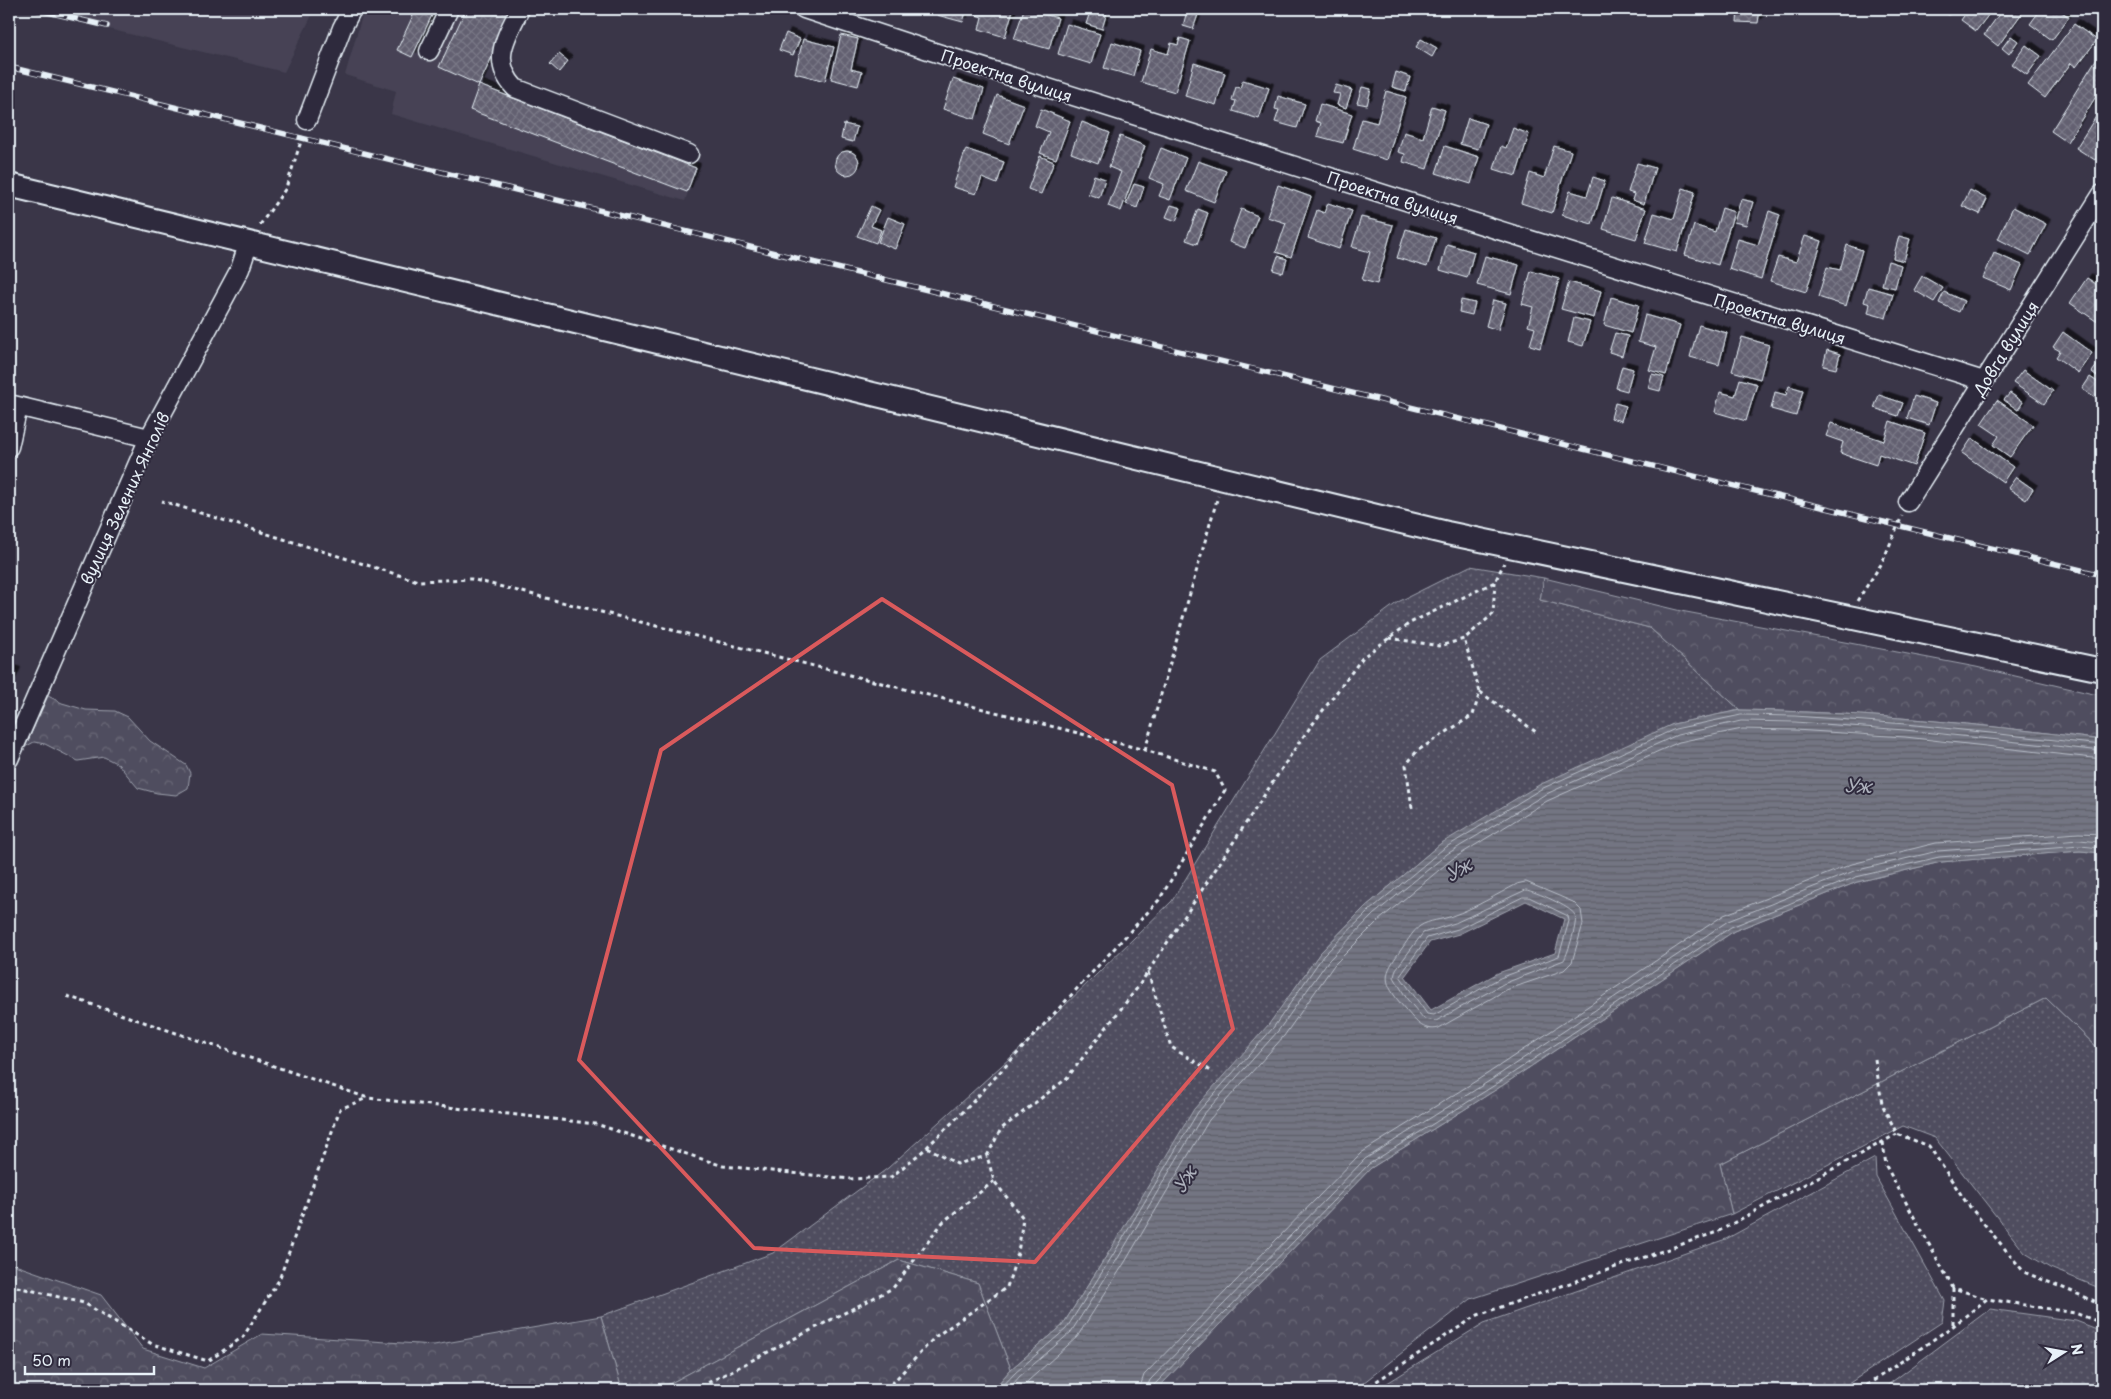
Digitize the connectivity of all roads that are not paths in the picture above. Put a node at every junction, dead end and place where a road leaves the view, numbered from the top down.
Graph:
1 (352, 9) edge
2 (449, 9) edge
3 (520, 9) edge
4 (804, 9) edge
5 (826, 12) edge
6 (429, 51) dead end
7 (307, 120) road end
8 (689, 154) dead end
9 (9, 185) edge
10 (2102, 194) edge
11 (249, 242) junction
12 (1984, 381) junction
13 (13, 405) edge
14 (149, 438) junction
15 (9, 447) edge
16 (1908, 502) road end
17 (2102, 670) edge
18 (9, 759) edge

1 - 7 street
2 - 6 street
3 - 8 street
4 - 5 street, Проектна вулиця
5 - 12 street, Проектна вулиця
9 - 11 main road
10 - 12 street, Довга вулиця
11 - 14 street, вулиця Зелених Янголів
11 - 17 main road
12 - 16 street, Довга вулиця
13 - 14 street
13 - 15 street
14 - 18 street, вулиця Зелених Янголів

